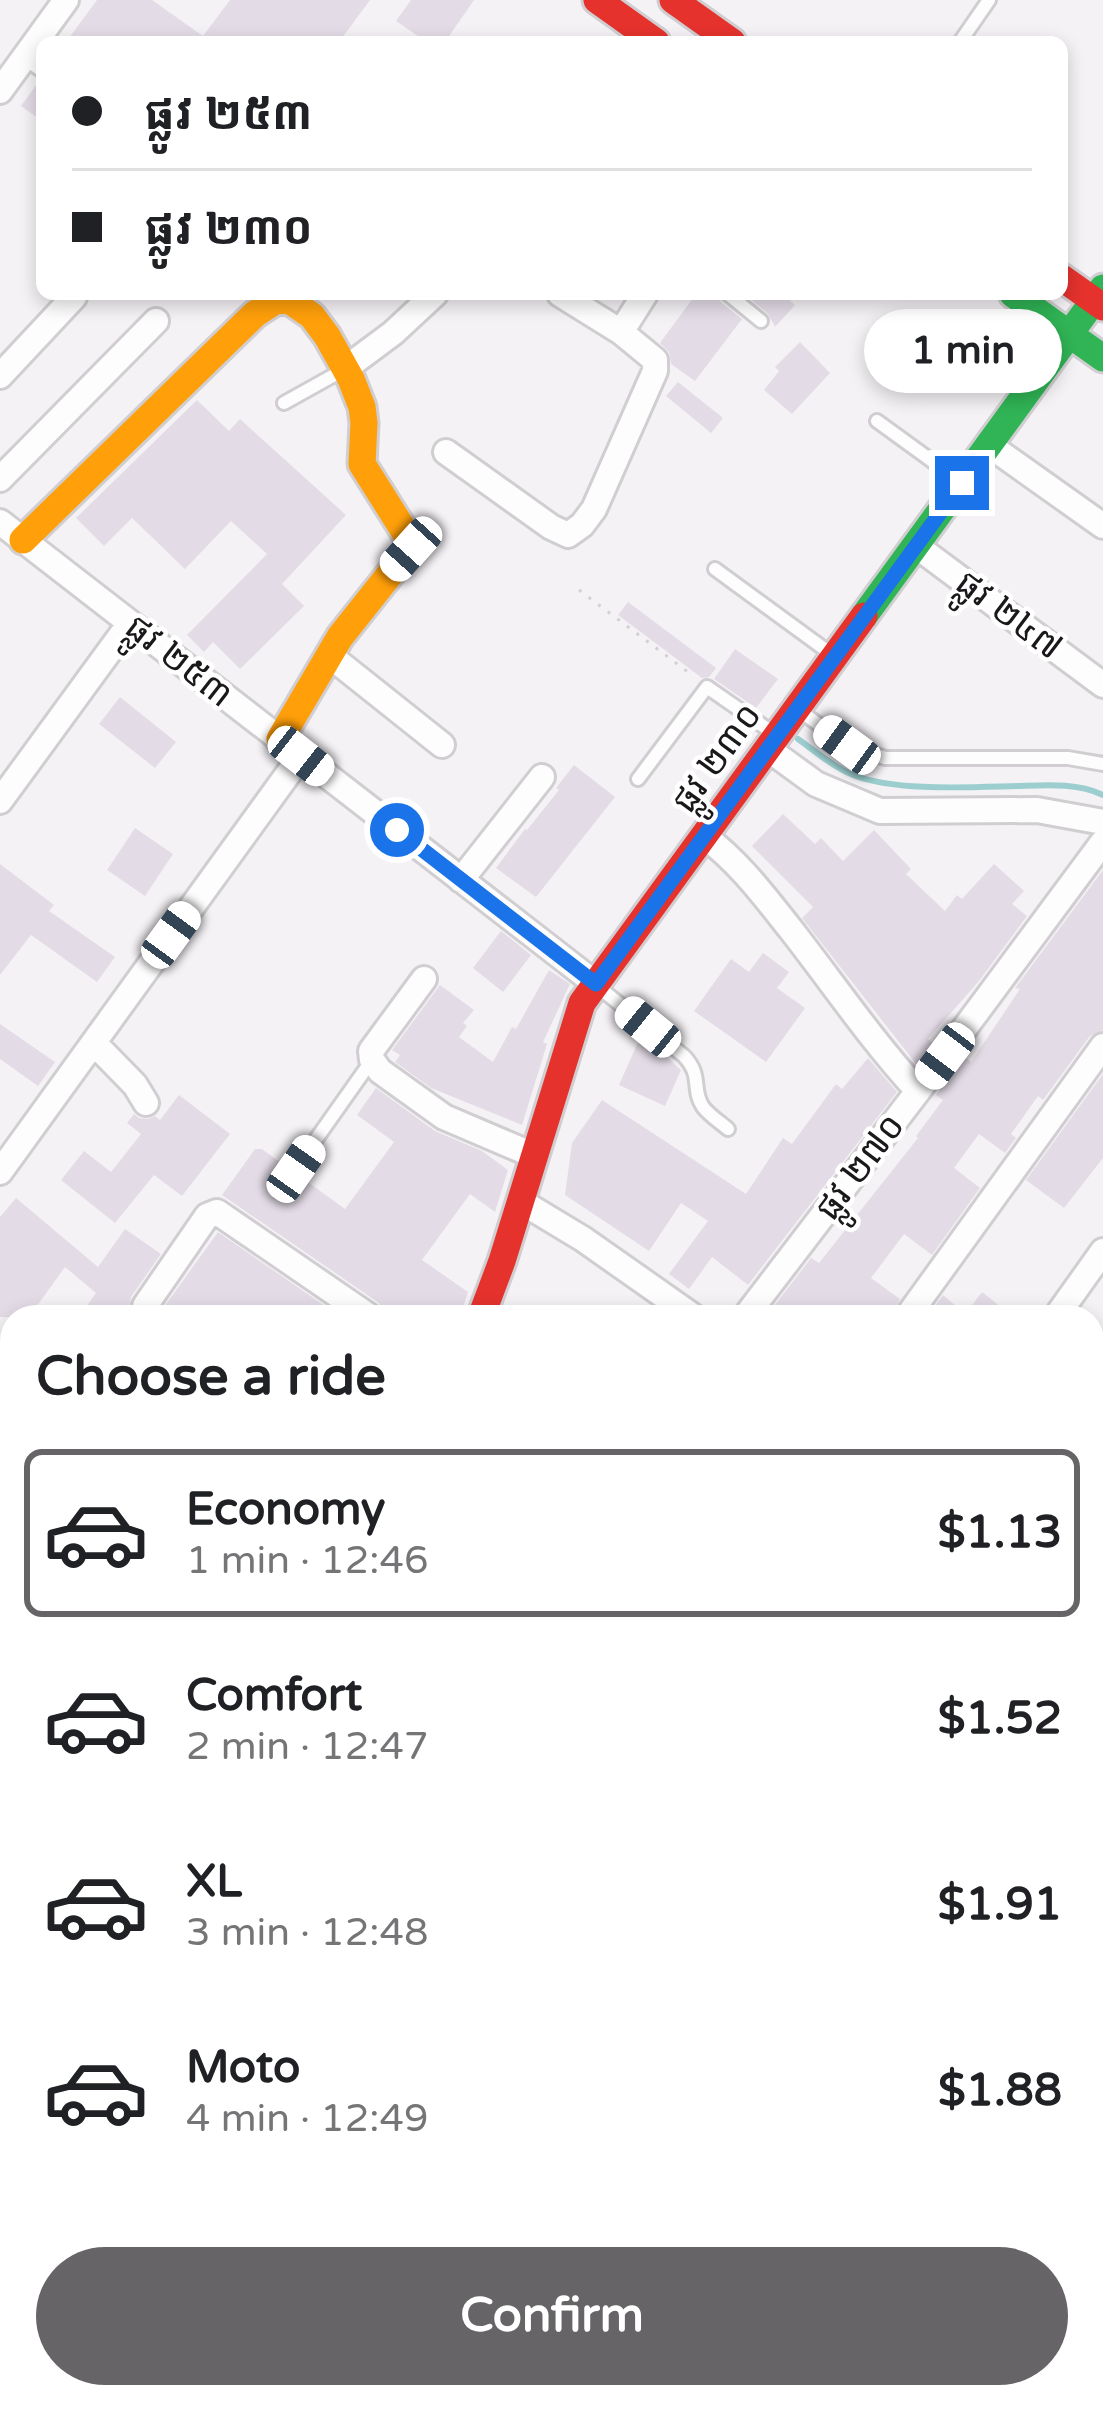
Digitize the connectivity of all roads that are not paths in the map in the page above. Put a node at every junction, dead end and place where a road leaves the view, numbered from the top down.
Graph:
1 (66, 0) edge
2 (597, 0) edge
3 (673, 0) edge
4 (989, 0) edge
5 (47, 36) edge
6 (648, 36) edge
7 (724, 36) edge
8 (964, 36) edge
9 (33, 64) edge
10 (0, 91) edge
11 (1068, 281) edge
12 (1100, 298) edge
13 (71, 300) edge
14 (279, 300) edge
15 (294, 300) edge
16 (428, 300) edge
17 (570, 300) edge
18 (641, 300) edge
19 (735, 300) edge
20 (1022, 300) edge
21 (156, 321) dead end
22 (761, 321) dead end
23 (621, 332) junction
24 (1070, 334) junction
25 (1103, 358) edge
26 (346, 368) junction
27 (0, 376) edge
28 (284, 403) dead end
29 (877, 421) dead end
30 (989, 445) junction
31 (446, 452) dead end
32 (0, 478) edge
33 (962, 483) junction
34 (0, 522) edge
35 (1103, 526) edge
36 (23, 540) junction
37 (915, 545) junction
38 (715, 569) dead end
39 (130, 623) junction
40 (328, 656) junction
41 (835, 656) junction
42 (1103, 685) edge
43 (797, 709) junction
44 (773, 742) junction
45 (442, 745) dead end
46 (290, 747) junction
47 (1103, 764) edge
48 (542, 777) dead end
49 (638, 779) dead end
50 (0, 801) edge
51 (1103, 822) edge
52 (704, 836) junction
53 (1103, 842) edge
54 (460, 880) junction
55 (424, 979) dead end
56 (596, 984) junction
57 (94, 1043) junction
58 (1103, 1046) edge
59 (372, 1060) junction
60 (918, 1091) junction
61 (146, 1103) dead end
62 (728, 1129) dead end
63 (533, 1155) junction
64 (296, 1169) dead end
65 (0, 1172) edge
66 (520, 1202) junction
67 (1103, 1251) edge
68 (146, 1305) edge
69 (353, 1305) edge
70 (485, 1305) edge
71 (677, 1305) edge
72 (754, 1305) edge
73 (916, 1305) edge
74 (1065, 1305) edge

1 - 5 street
2 - 6 street
3 - 7 street
4 - 8 lane
9 - 10 street
11 - 12 street
12 - 24 street, ផ្លូវ ២៣០
13 - 27 street
14 - 36 street
15 - 26 street
16 - 26 street
17 - 23 street
18 - 23 street
19 - 22 lane
20 - 24 street
21 - 32 street
23 - 31 street
24 - 25 street
24 - 30 street, ផ្លូវ ២៣០
26 - 28 lane
26 - 40 street
29 - 33 lane
30 - 33 street, ផ្លូវ ២៣០
30 - 35 street
33 - 37 street, ផ្លូវ ២៣០
34 - 36 street, ផ្លូវ ២៥៣
36 - 39 street, ផ្លូវ ២៥៣
37 - 41 street, ផ្លូវ ២៣០
37 - 42 street, ផ្លូវ ២៤៧
38 - 41 lane
39 - 46 street, ផ្លូវ ២៥៣
39 - 50 street
40 - 45 street
40 - 46 street
41 - 43 street, ផ្លូវ ២៣០
43 - 44 street, ផ្លូវ ២៣០
43 - 47 lane
44 - 49 lane
44 - 51 street
44 - 52 street, ផ្លូវ ២៣០
46 - 54 street, ផ្លូវ ២៥៣
46 - 57 street
48 - 54 street
52 - 56 street, ផ្លូវ ២៣០
52 - 60 street
53 - 60 street, ផ្លូវ ២៧០
54 - 56 street, ផ្លូវ ២៥៣
55 - 59 street
56 - 62 lane, ផ្លូវ ២៥៣
56 - 63 street, ផ្លូវ ២៣០
57 - 61 street
57 - 65 street
58 - 73 street
59 - 63 street
59 - 64 lane
60 - 72 street, ផ្លូវ ២៧០
63 - 66 street, ផ្លូវ ២៣០
66 - 70 street, ផ្លូវ ២៣០
66 - 71 street
67 - 74 street
68 - 69 street

